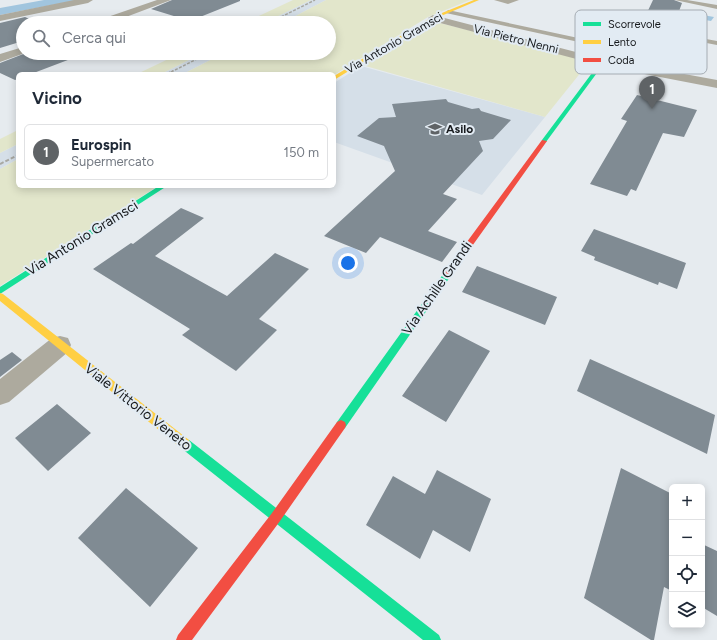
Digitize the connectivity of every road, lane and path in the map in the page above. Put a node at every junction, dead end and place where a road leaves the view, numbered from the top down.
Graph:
1 (88, 0) edge
2 (166, 0) edge
3 (477, 0) edge
4 (497, 0) edge
5 (516, 0) edge
6 (678, 0) edge
7 (717, 7) edge
8 (448, 12) junction
9 (120, 16) edge
10 (0, 18) edge
11 (433, 18) junction
12 (575, 39) edge
13 (707, 41) edge
14 (717, 43) edge
15 (16, 52) edge
16 (575, 55) edge
17 (0, 58) edge
18 (594, 74) edge
19 (665, 74) edge
20 (336, 77) edge
21 (717, 84) edge
22 (161, 188) edge
23 (0, 291) edge
24 (0, 296) edge
25 (60, 345) junction
26 (0, 394) edge
27 (276, 517) junction
28 (182, 640) edge
29 (434, 640) edge

1 - 10 street
2 - 9 street
3 - 8 street, Via Antonio Gramsci
4 - 5 lane
6 - 7 lane
8 - 11 street, Via Antonio Gramsci
8 - 12 lane
11 - 16 street, Via Pietro Nenni
11 - 20 street, Via Antonio Gramsci
13 - 14 lane
15 - 17 street
18 - 27 street, Via Achille Grandi
19 - 21 street, Via Pietro Nenni
22 - 23 street, Via Antonio Gramsci
24 - 25 street, Viale Vittorio Veneto
25 - 26 street
25 - 27 street, Viale Vittorio Veneto
27 - 28 street
27 - 29 street, Viale Vittorio Veneto

